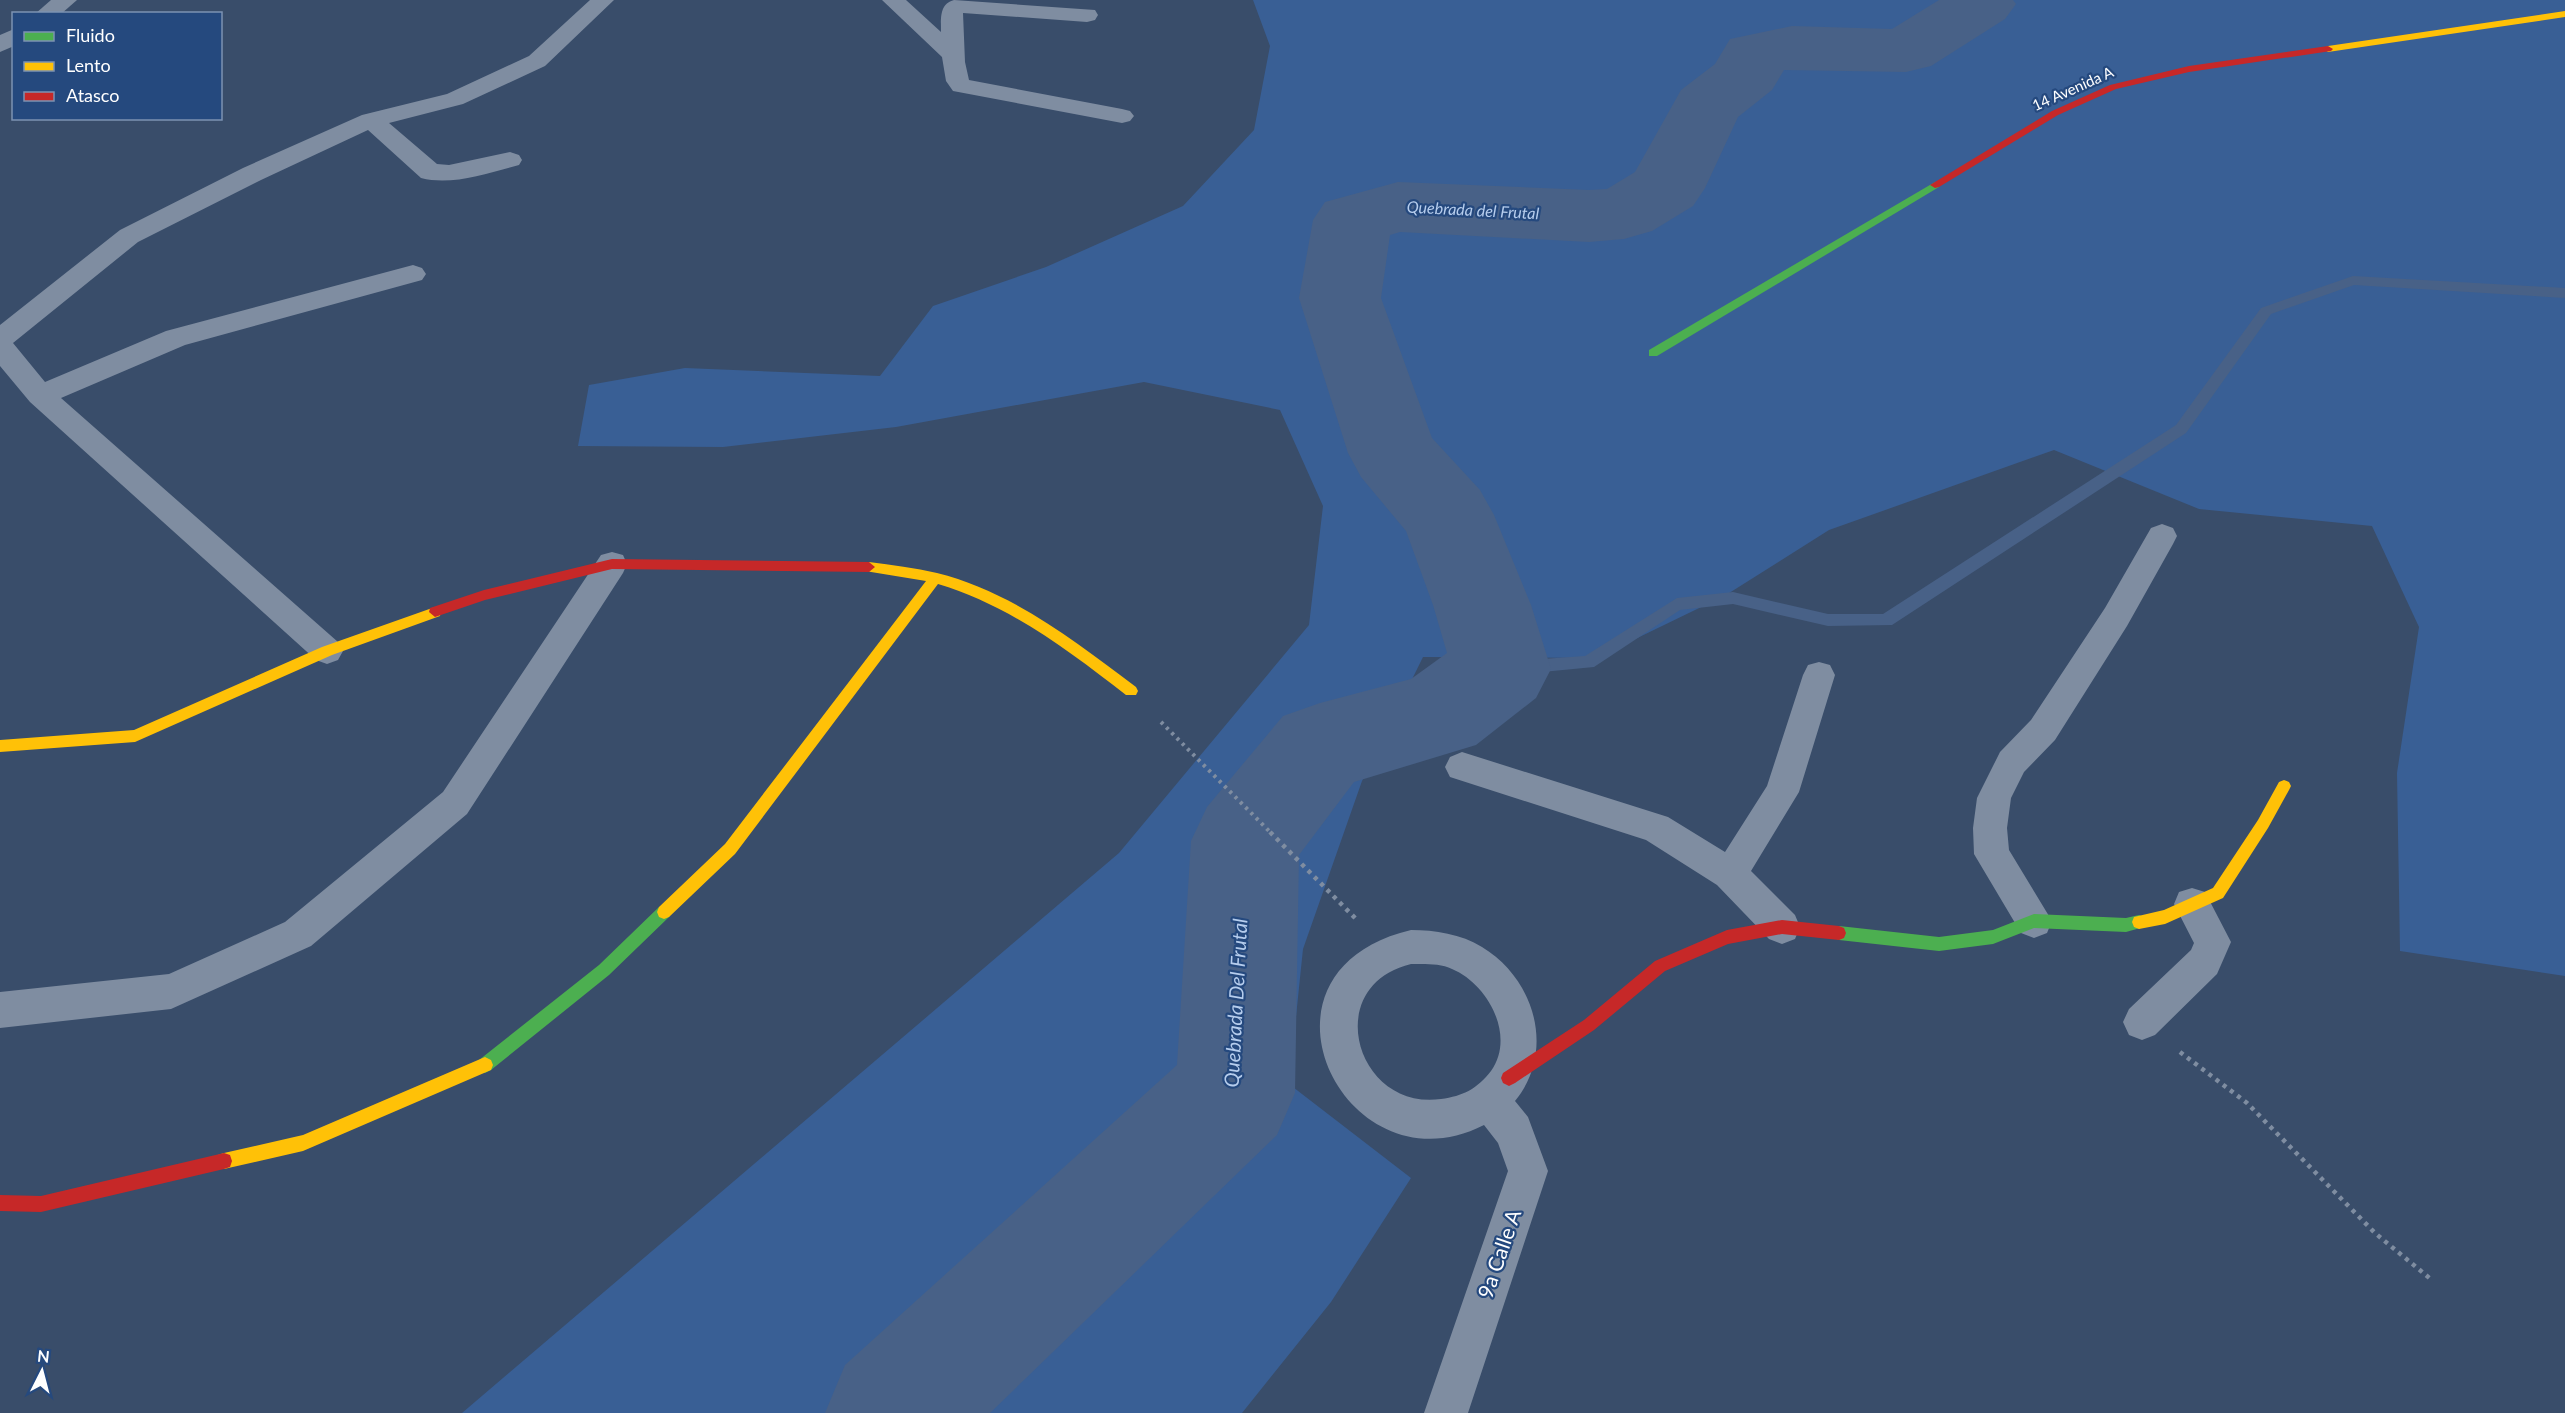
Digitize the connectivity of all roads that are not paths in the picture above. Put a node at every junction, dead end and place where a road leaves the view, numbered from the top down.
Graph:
1 (66, 0) edge
2 (603, 0) edge
3 (894, 0) edge
4 (49, 12) edge
5 (2565, 14) edge
6 (1088, 15) dead end
7 (953, 55) junction
8 (1122, 116) dead end
9 (371, 120) junction
10 (510, 160) dead end
11 (413, 274) dead end
12 (0, 339) edge
13 (0, 347) edge
14 (1653, 353) dead end
15 (40, 395) junction
16 (2162, 536) dead end
17 (612, 564) junction
18 (936, 578) junction
19 (327, 651) junction
20 (1819, 675) dead end
21 (1131, 691) road end
22 (0, 746) edge
23 (1462, 767) dead end
24 (2284, 786) dead end
25 (1730, 874) junction
26 (2192, 904) junction
27 (2034, 921) junction
28 (1782, 927) junction
29 (0, 1010) edge
30 (2142, 1022) road end
31 (1500, 1089) junction
32 (0, 1203) edge
33 (1446, 1413) edge

1 - 4 street
2 - 9 street
3 - 7 street
5 - 14 street, 14 Avenida A
6 - 7 street
7 - 8 street
9 - 10 street
9 - 12 street
11 - 15 street
13 - 15 street
15 - 19 street
16 - 27 street
17 - 18 street
17 - 19 street
17 - 29 street
18 - 21 street
18 - 32 street
19 - 22 street
20 - 25 street
23 - 25 street
24 - 26 street
25 - 28 street
26 - 27 street
26 - 30 street
27 - 28 street
28 - 31 street
31 - 31 street
31 - 33 street, 9a Calle A

